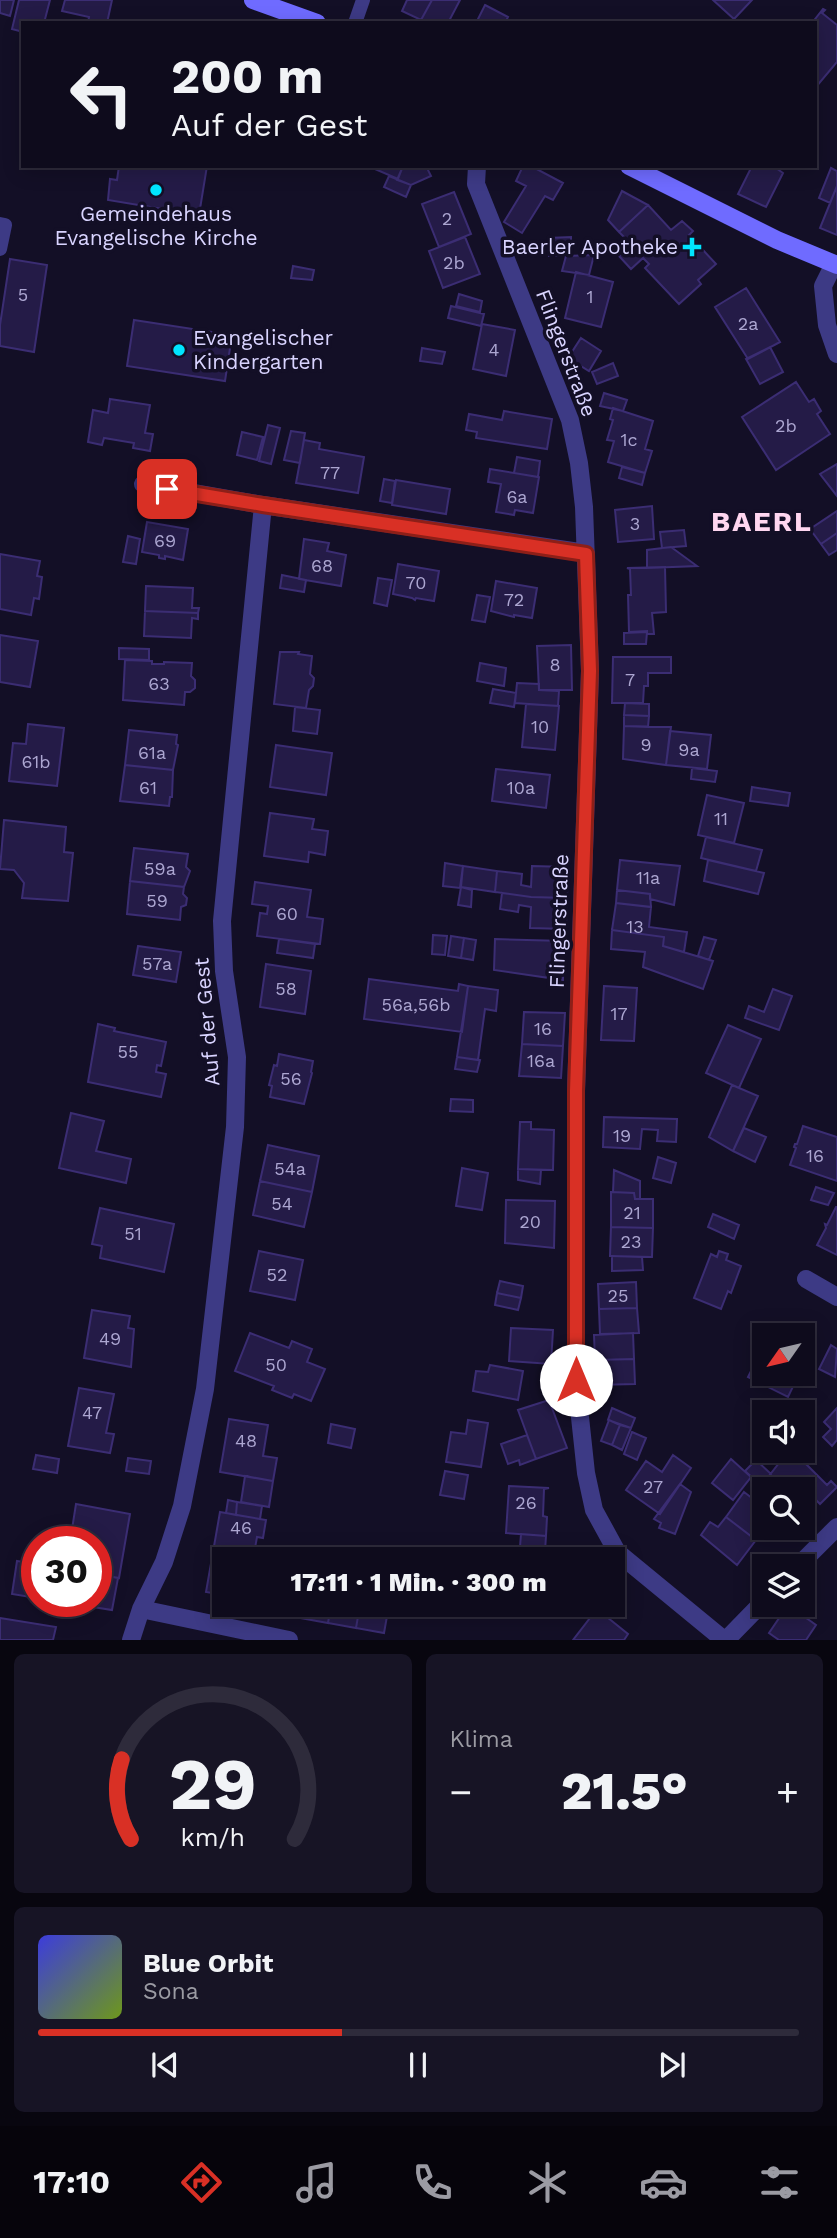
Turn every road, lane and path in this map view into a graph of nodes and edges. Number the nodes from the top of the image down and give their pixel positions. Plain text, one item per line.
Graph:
1 (253, 0) edge
2 (363, 0) edge
3 (311, 21) edge
4 (356, 21) edge
5 (477, 168) edge
6 (633, 168) edge
7 (0, 224) edge
8 (0, 249) edge
9 (836, 265) edge
10 (837, 354) edge
11 (143, 484) dead end
12 (263, 505) junction
13 (586, 554) junction
14 (806, 1279) dead end
15 (837, 1297) edge
16 (837, 1527) edge
17 (810, 1554) edge
18 (141, 1609) junction
19 (752, 1613) edge
20 (131, 1640) edge
21 (289, 1640) edge
22 (725, 1640) edge

1 - 3 main road
2 - 4 lane
5 - 13 street, Flingerstraße
6 - 9 main road
7 - 8 lane
9 - 10 street
11 - 12 street
12 - 13 street
12 - 18 street, Auf der Gest
13 - 22 street, Flingerstraße
14 - 15 street
16 - 17 street
18 - 20 street, Auf der Gest
18 - 21 street
19 - 22 street

